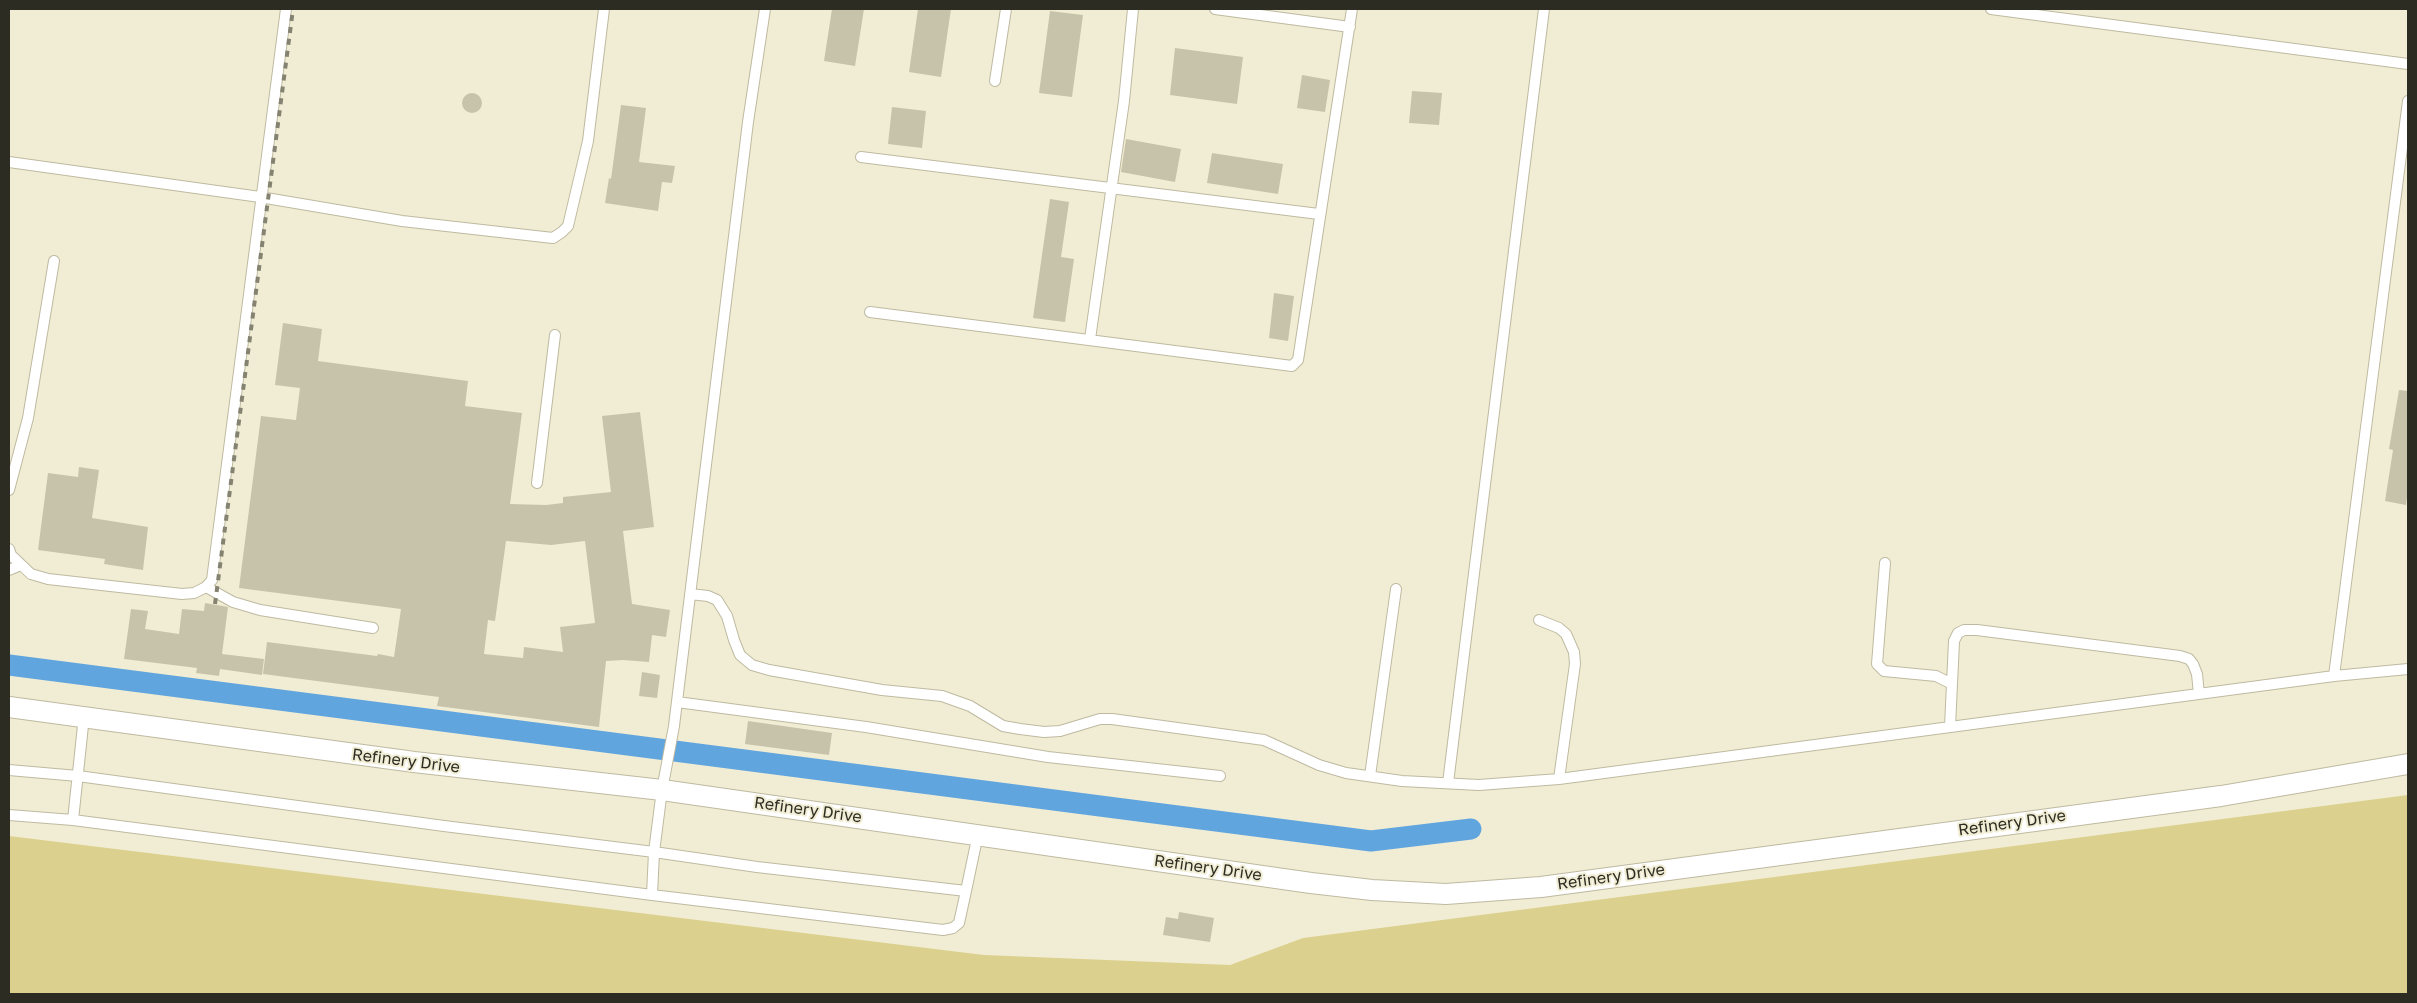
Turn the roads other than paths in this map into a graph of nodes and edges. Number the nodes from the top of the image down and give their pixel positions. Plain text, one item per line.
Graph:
1 (286, 9) edge
2 (604, 9) edge
3 (765, 9) edge
4 (1006, 9) edge
5 (1133, 9) edge
6 (1215, 9) edge
7 (1352, 9) edge
8 (1544, 9) edge
9 (1991, 9) edge
10 (1350, 28) junction
11 (2408, 64) edge
12 (995, 81) dead end
13 (2408, 101) edge
14 (861, 156) dead end
15 (9, 162) edge
16 (1112, 188) junction
17 (260, 197) junction
18 (1319, 214) junction
19 (54, 261) dead end
20 (870, 312) dead end
21 (555, 335) dead end
22 (1090, 339) junction
23 (537, 483) dead end
24 (9, 490) edge
25 (9, 549) edge
26 (1885, 563) dead end
27 (20, 565) junction
28 (9, 570) edge
29 (206, 587) junction
30 (1396, 589) dead end
31 (690, 594) junction
32 (1538, 620) dead end
33 (373, 628) dead end
34 (2408, 669) edge
35 (2334, 676) junction
36 (1952, 684) junction
37 (2199, 694) junction
38 (677, 702) junction
39 (9, 707) edge
40 (84, 716) junction
41 (1950, 727) junction
42 (2408, 764) edge
43 (9, 770) edge
44 (78, 776) junction
45 (1220, 776) dead end
46 (1370, 776) junction
47 (1559, 779) junction
48 (663, 782) junction
49 (1448, 783) junction
50 (9, 815) edge
51 (73, 820) junction
52 (978, 834) junction
53 (654, 852) junction
54 (966, 891) junction
55 (652, 895) junction

1 - 17 lane
2 - 17 lane
3 - 31 lane
4 - 12 lane
5 - 16 lane
6 - 10 lane
7 - 10 lane
8 - 49 lane
9 - 11 lane
10 - 18 lane
13 - 35 lane
14 - 16 lane
15 - 17 lane
16 - 18 lane
16 - 22 lane
17 - 29 lane
18 - 22 lane
19 - 24 lane
20 - 22 lane
21 - 23 lane
25 - 27 lane
26 - 36 lane
27 - 28 lane
27 - 29 lane
29 - 33 lane
30 - 46 lane
31 - 38 lane
31 - 46 lane
32 - 47 lane
34 - 35 lane
35 - 37 lane
36 - 37 lane
36 - 41 lane
37 - 41 lane
38 - 45 lane
38 - 48 lane
39 - 40 street, Refinery Drive
40 - 44 lane
40 - 48 street, Refinery Drive
41 - 47 lane
42 - 52 street, Refinery Drive
43 - 44 lane
44 - 51 lane
44 - 53 lane
46 - 49 lane
47 - 49 lane
48 - 52 street, Refinery Drive
48 - 53 lane
50 - 51 lane
51 - 55 lane
52 - 54 lane
53 - 54 lane
53 - 55 lane
54 - 55 lane

